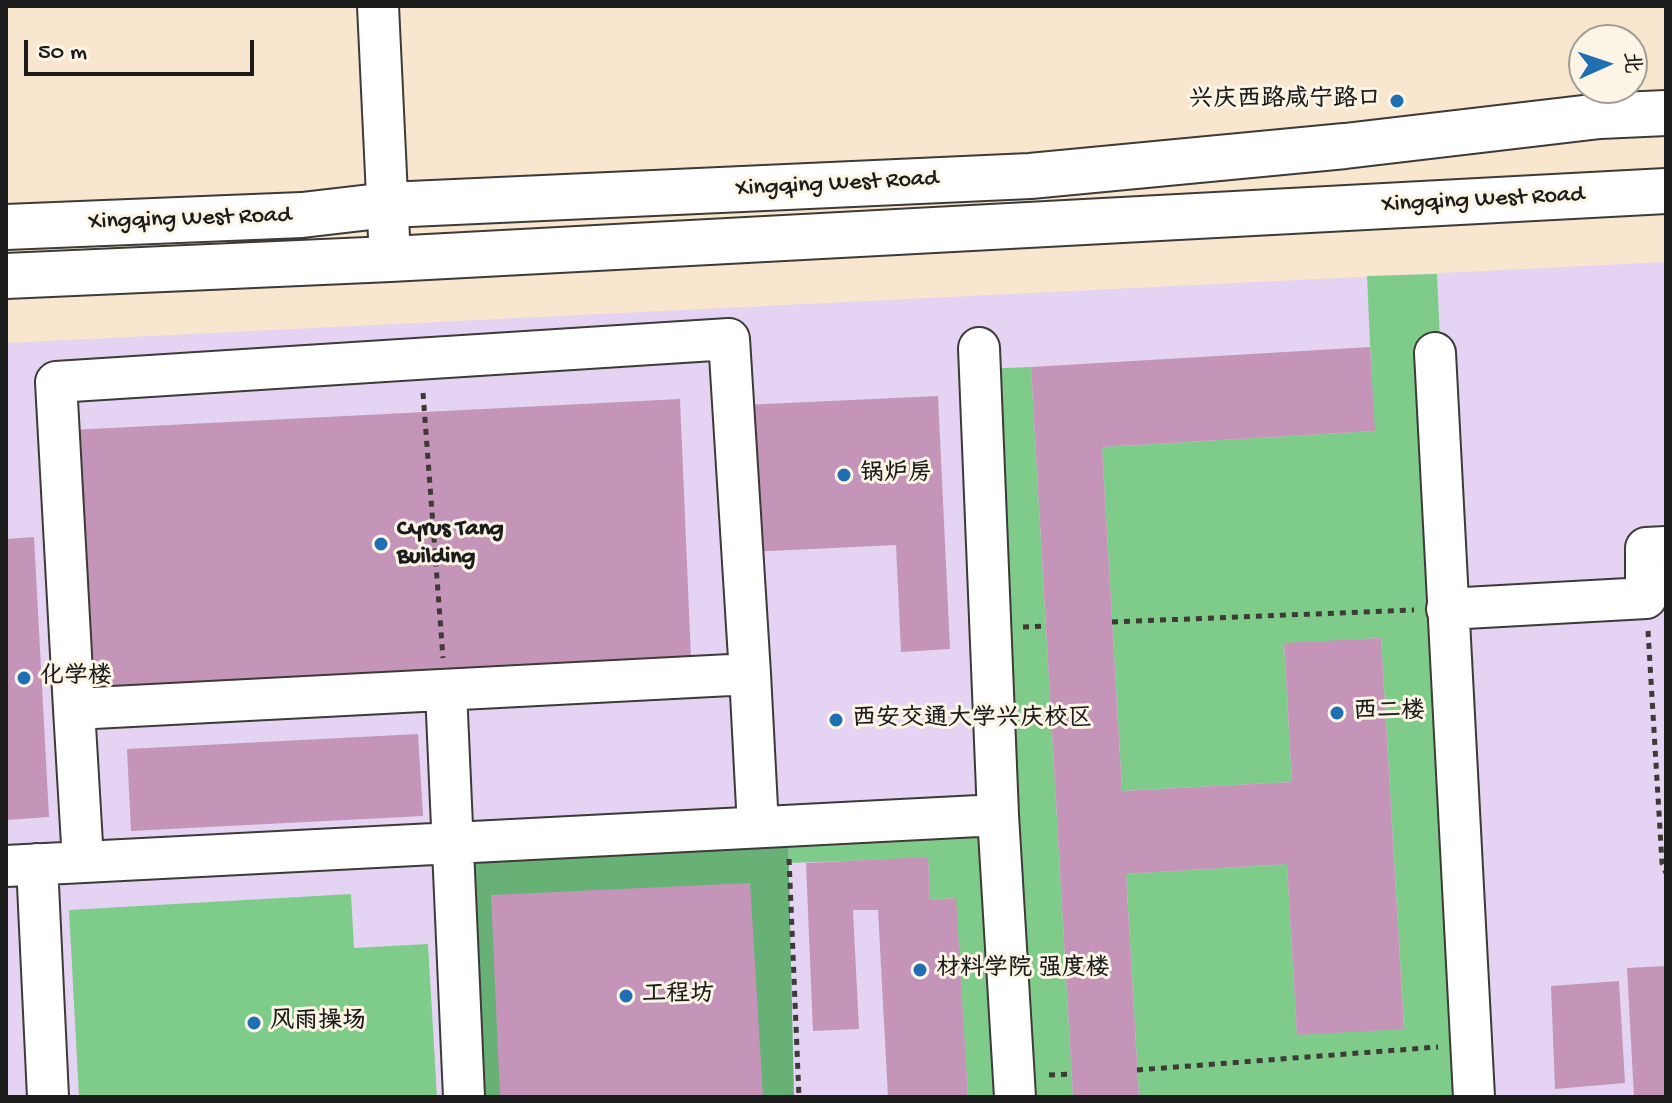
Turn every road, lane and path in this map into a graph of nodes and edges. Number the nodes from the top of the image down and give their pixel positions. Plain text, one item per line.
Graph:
1 (378, 6) edge
2 (1666, 113) edge
3 (1666, 191) edge
4 (388, 205) junction
5 (6, 227) edge
6 (390, 259) junction
7 (6, 276) edge
8 (979, 348) dead end
9 (1435, 353) dead end
10 (420, 359) junction
11 (1666, 547) edge
12 (1646, 598) junction
13 (1447, 609) junction
14 (1112, 622) dead end
15 (750, 674) junction
16 (446, 691) junction
17 (74, 709) junction
18 (998, 815) junction
19 (773, 827) junction
20 (452, 843) junction
21 (83, 861) junction
22 (21, 865) edge
23 (1666, 873) edge
24 (1471, 1045) junction
25 (1137, 1070) dead end
26 (48, 1097) edge
27 (464, 1097) edge
28 (799, 1097) edge
29 (1015, 1097) edge
30 (1474, 1097) edge

1 - 4 street
2 - 4 main road, Xingqing West Road
3 - 6 main road, Xingqing West Road
4 - 5 main road, Xingqing West Road
4 - 6 street
6 - 7 main road, Xingqing West Road
8 - 18 street
9 - 13 street
10 - 15 street
10 - 16 path
10 - 17 street
11 - 12 street
12 - 13 street
12 - 23 path
13 - 14 path
13 - 24 street
15 - 16 street
15 - 19 street
16 - 17 street
16 - 20 street
17 - 21 street
18 - 19 street
18 - 29 street
19 - 20 street
19 - 28 path
20 - 21 street
20 - 27 street
21 - 22 street
22 - 26 street
24 - 25 path
24 - 30 street

